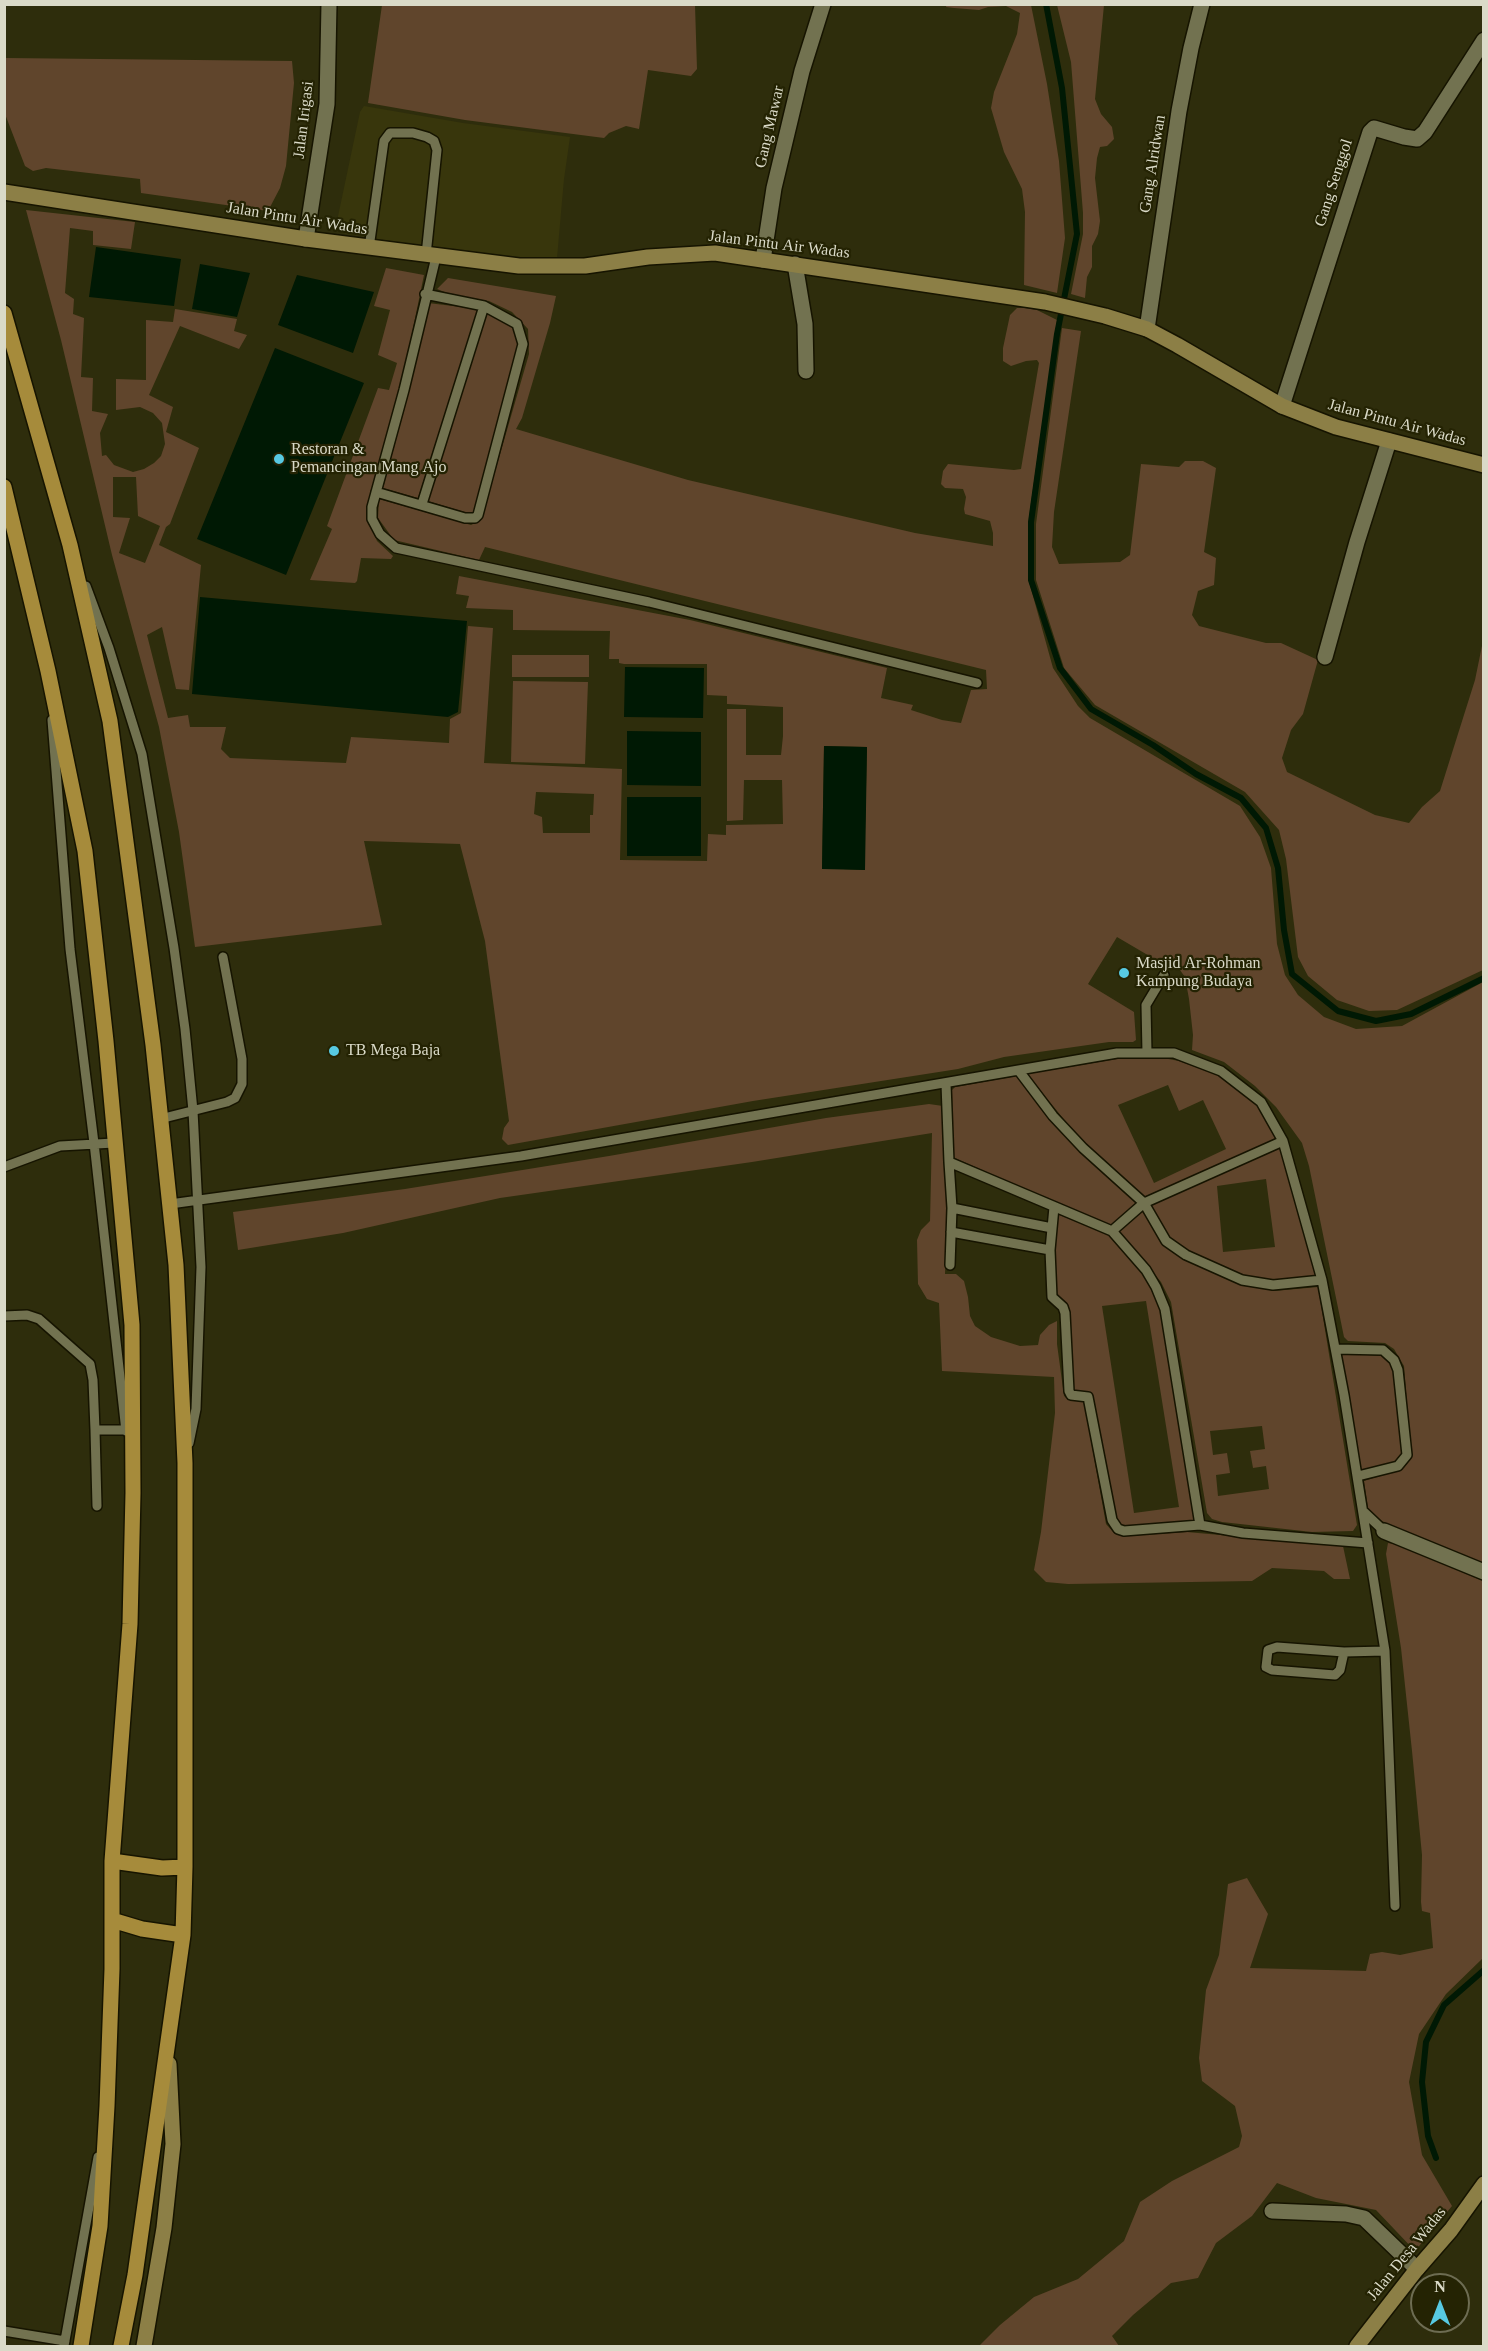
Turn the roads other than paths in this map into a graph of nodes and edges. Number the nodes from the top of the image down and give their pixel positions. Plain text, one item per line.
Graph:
1 (329, 4) edge
2 (823, 4) edge
3 (1202, 4) edge
4 (1484, 39) edge
5 (4, 192) edge
6 (306, 239) junction
7 (369, 248) junction
8 (431, 256) junction
9 (763, 260) junction
10 (795, 264) junction
11 (425, 294) junction
12 (484, 306) junction
13 (4, 313) edge
14 (1147, 329) junction
15 (806, 372) dead end
16 (1282, 406) junction
17 (1389, 441) junction
18 (1484, 465) edge
19 (4, 487) edge
20 (376, 492) junction
21 (422, 504) junction
22 (70, 545) junction
23 (1325, 657) dead end
24 (48, 672) junction
25 (977, 683) dead end
26 (223, 957) dead end
27 (1164, 975) dead end
28 (1147, 1053) junction
29 (1018, 1071) junction
30 (946, 1084) junction
31 (193, 1111) junction
32 (160, 1119) junction
33 (1283, 1141) junction
34 (94, 1143) junction
35 (114, 1143) junction
36 (949, 1162) junction
37 (4, 1167) edge
38 (198, 1202) junction
39 (1144, 1203) junction
40 (170, 1204) junction
41 (952, 1208) junction
42 (1054, 1208) junction
43 (1052, 1228) junction
44 (1112, 1231) junction
45 (951, 1232) junction
46 (1050, 1250) junction
47 (950, 1265) dead end
48 (1322, 1280) junction
49 (4, 1316) edge
50 (1336, 1349) junction
51 (95, 1430) junction
52 (126, 1430) junction
53 (184, 1463) junction
54 (1358, 1476) junction
55 (133, 1493) junction
56 (97, 1506) dead end
57 (1364, 1511) junction
58 (1200, 1525) junction
59 (1384, 1531) joint
60 (1368, 1543) junction
61 (1484, 1572) edge
62 (1386, 1651) junction
63 (1344, 1652) junction
64 (112, 1861) junction
65 (185, 1867) junction
66 (1395, 1906) dead end
67 (112, 1920) junction
68 (183, 1935) junction
69 (168, 2049) junction
70 (107, 2106) junction
71 (1484, 2184) edge
72 (1272, 2211) dead end
73 (1417, 2269) junction
74 (4, 2331) edge
75 (64, 2344) edge
76 (81, 2346) edge
77 (121, 2346) edge
78 (144, 2346) edge
79 (1357, 2346) edge

1 - 6 street, Jalan Irigasi
2 - 9 street, Gang Mawar
3 - 14 street, Gang Alridwan
4 - 16 street, Gang Senggol
5 - 6 main road, Jalan Pintu Air Wadas
6 - 7 main road, Jalan Pintu Air Wadas
7 - 8 main road, Jalan Pintu Air Wadas
7 - 8 lane
8 - 9 main road, Jalan Pintu Air Wadas
8 - 11 lane
9 - 10 main road, Jalan Pintu Air Wadas
10 - 14 main road, Jalan Pintu Air Wadas
10 - 15 street
11 - 12 lane
11 - 20 lane
12 - 21 lane
12 - 21 lane
13 - 22 main road
14 - 16 main road, Jalan Pintu Air Wadas
16 - 17 main road, Jalan Pintu Air Wadas
17 - 18 main road, Jalan Pintu Air Wadas
17 - 23 street
19 - 24 main road
20 - 21 lane
20 - 25 lane
22 - 31 lane
22 - 32 main road
24 - 34 lane
24 - 35 main road
26 - 31 lane
27 - 28 lane
28 - 29 lane
28 - 33 lane
29 - 30 lane
29 - 39 lane
30 - 36 lane
30 - 38 lane
31 - 32 lane
31 - 38 lane
32 - 40 main road
33 - 39 lane
33 - 48 lane
34 - 35 lane
34 - 37 lane
34 - 52 lane
35 - 55 main road
36 - 41 lane
36 - 42 lane
38 - 40 lane
38 - 53 lane
39 - 44 lane
39 - 48 lane
40 - 53 main road
41 - 43 lane
41 - 45 lane
42 - 43 lane
42 - 44 lane
43 - 46 lane
44 - 58 lane
45 - 46 lane
45 - 47 lane
46 - 58 lane
48 - 50 lane
49 - 51 lane
50 - 54 lane
50 - 54 lane
51 - 52 lane
51 - 56 lane
52 - 55 lane
53 - 65 main road
54 - 57 lane
55 - 64 main road
57 - 59 lane
57 - 60 lane
58 - 60 lane
59 - 61 street
60 - 62 lane
62 - 63 lane
62 - 66 lane
63 - 63 lane
64 - 65 main road
64 - 67 main road
65 - 68 main road
67 - 68 main road
67 - 70 main road
68 - 69 main road
69 - 77 main road
69 - 78 main road
70 - 75 lane
70 - 76 main road
71 - 73 main road, Jalan Desa Wadas
72 - 73 street
73 - 79 main road, Jalan Desa Wadas
74 - 75 lane

